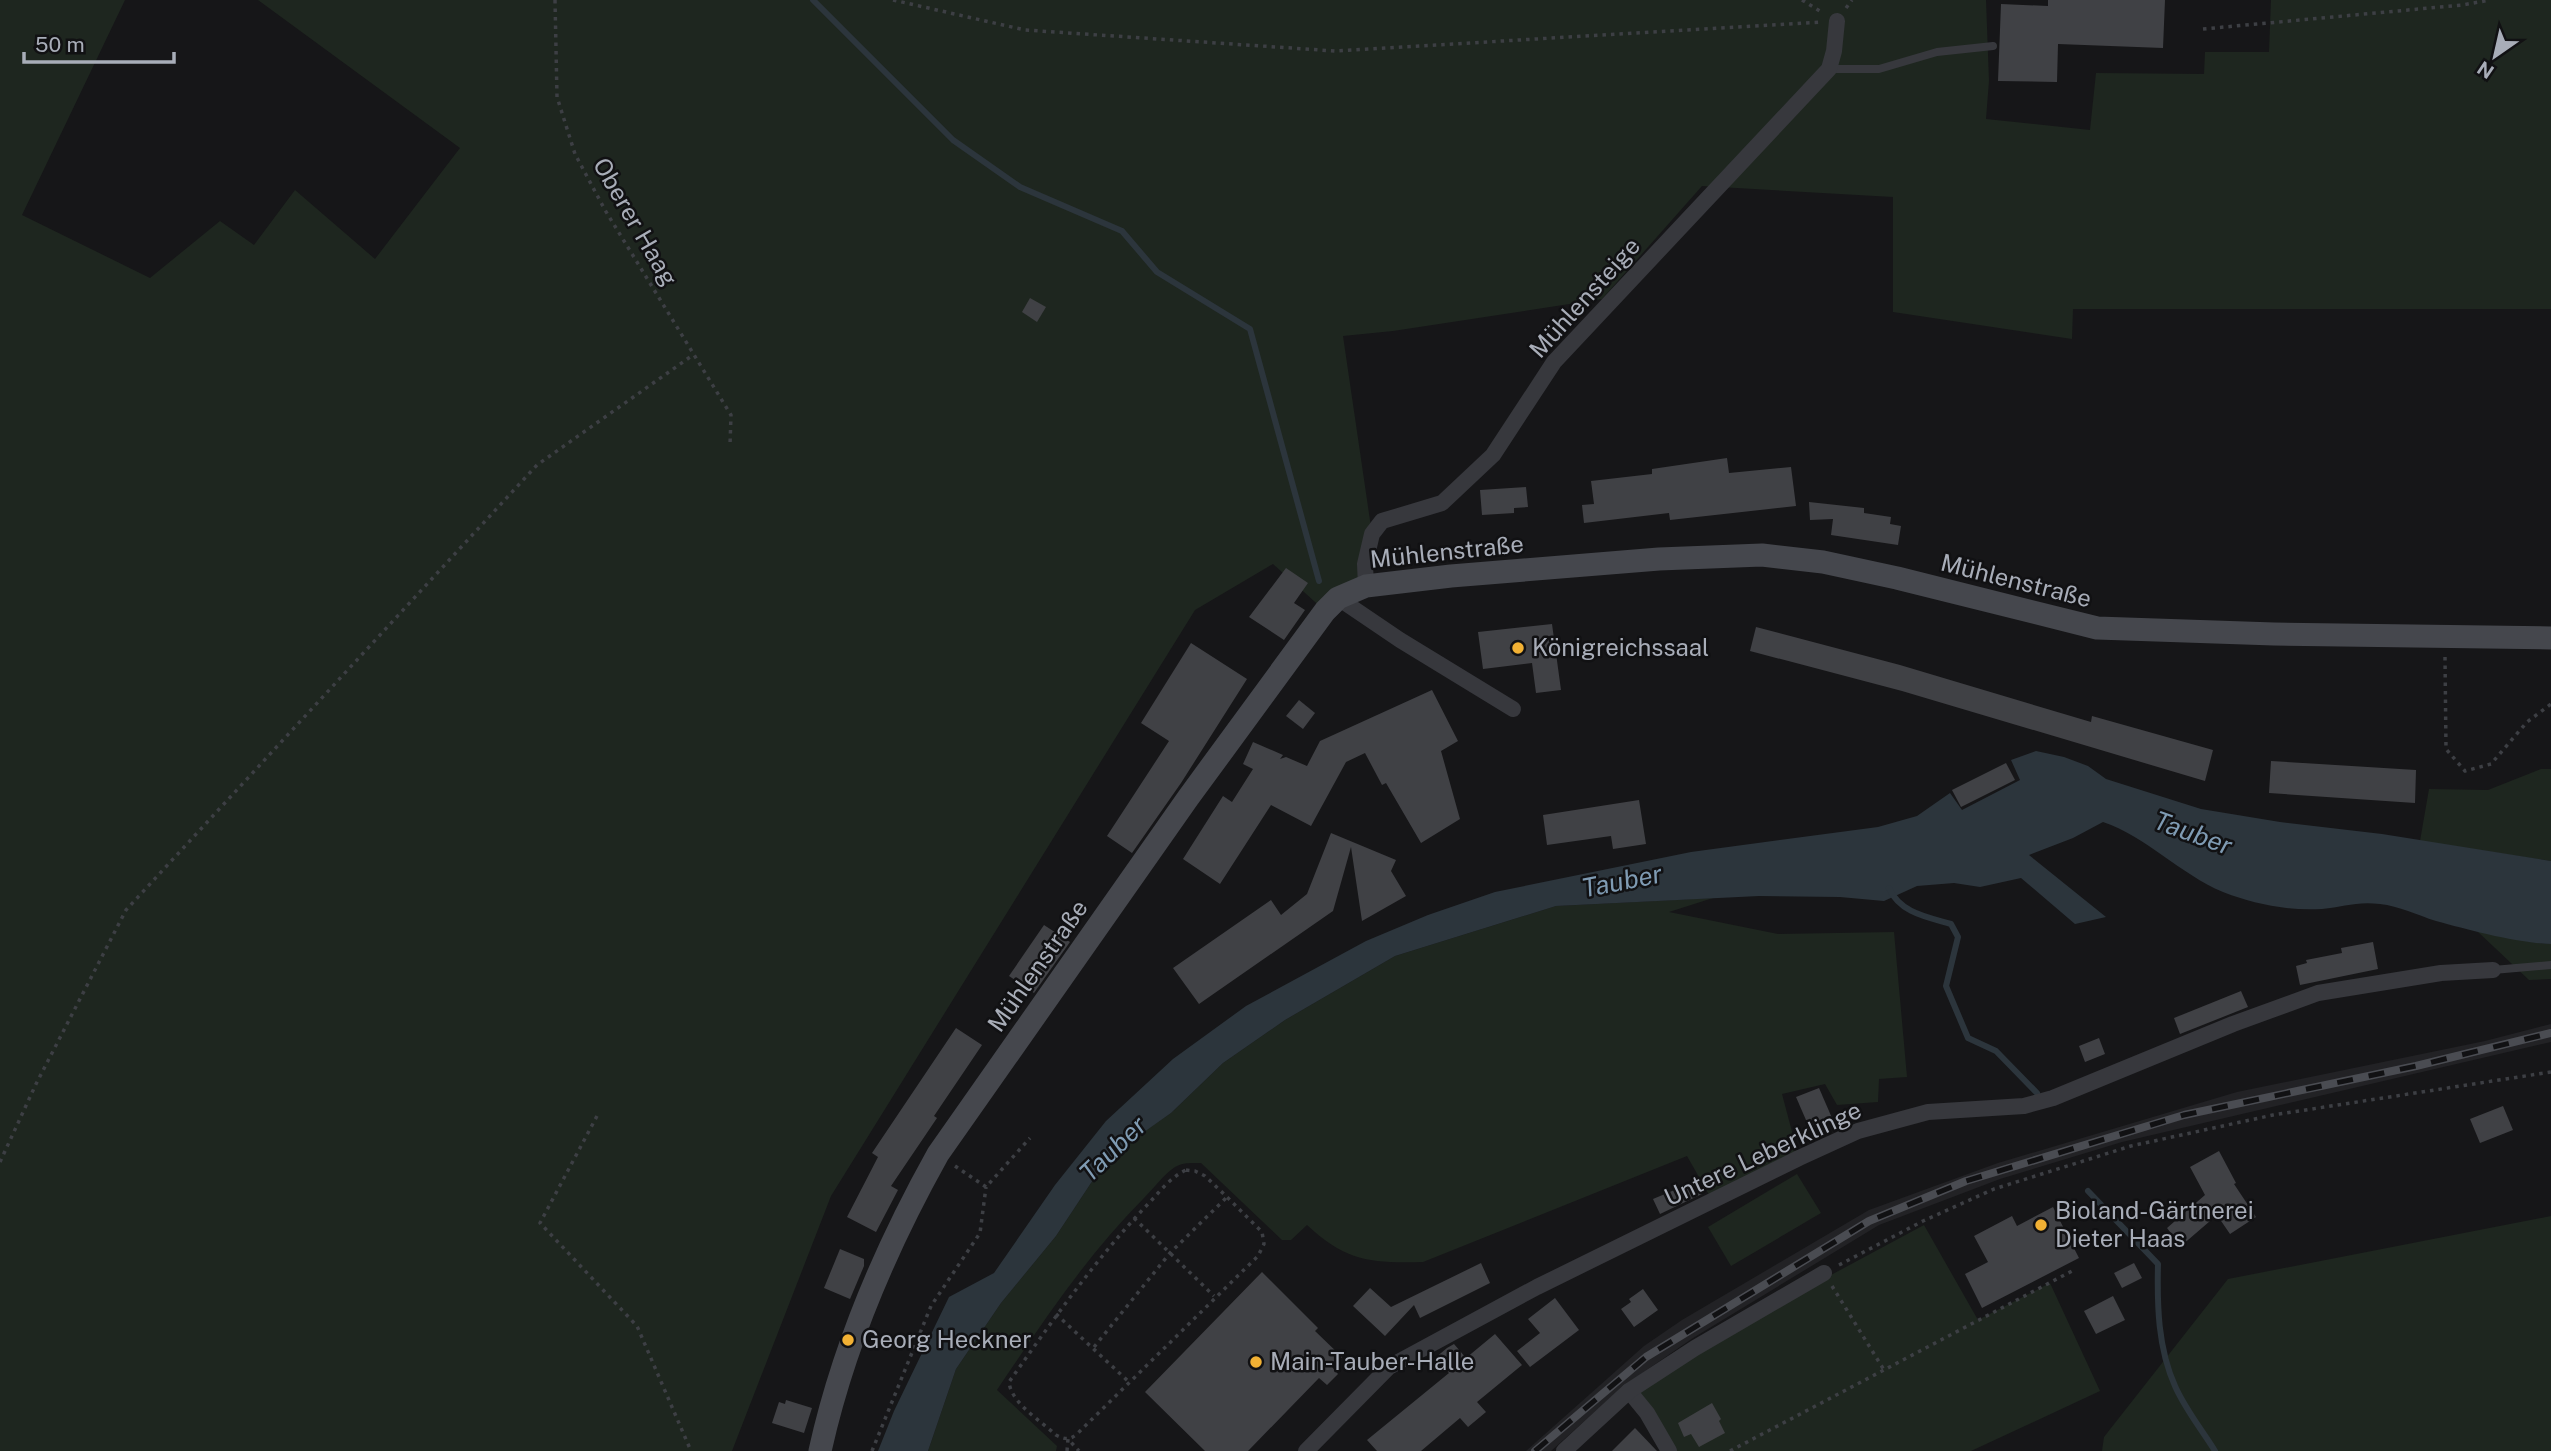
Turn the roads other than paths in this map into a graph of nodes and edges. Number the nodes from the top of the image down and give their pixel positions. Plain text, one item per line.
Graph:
1 (1837, 21) road end
2 (1993, 46) dead end
3 (1829, 69) junction
4 (1366, 586) junction
5 (1338, 598) junction
6 (2551, 638) edge
7 (1513, 709) dead end
8 (2551, 965) edge
9 (2494, 970) joint
10 (1824, 1273) road end
11 (1629, 1391) junction
12 (820, 1451) edge
13 (1306, 1451) edge
14 (1564, 1451) edge
15 (1670, 1451) edge

1 - 3 street
2 - 3 lane
3 - 4 street, Mühlensteige
4 - 5 main road, Mühlenstraße
4 - 6 main road, Mühlenstraße
5 - 7 street
5 - 12 main road, Mühlenstraße
8 - 9 lane
9 - 13 street, Untere Leberklinge
10 - 11 street
11 - 14 street
11 - 15 street

